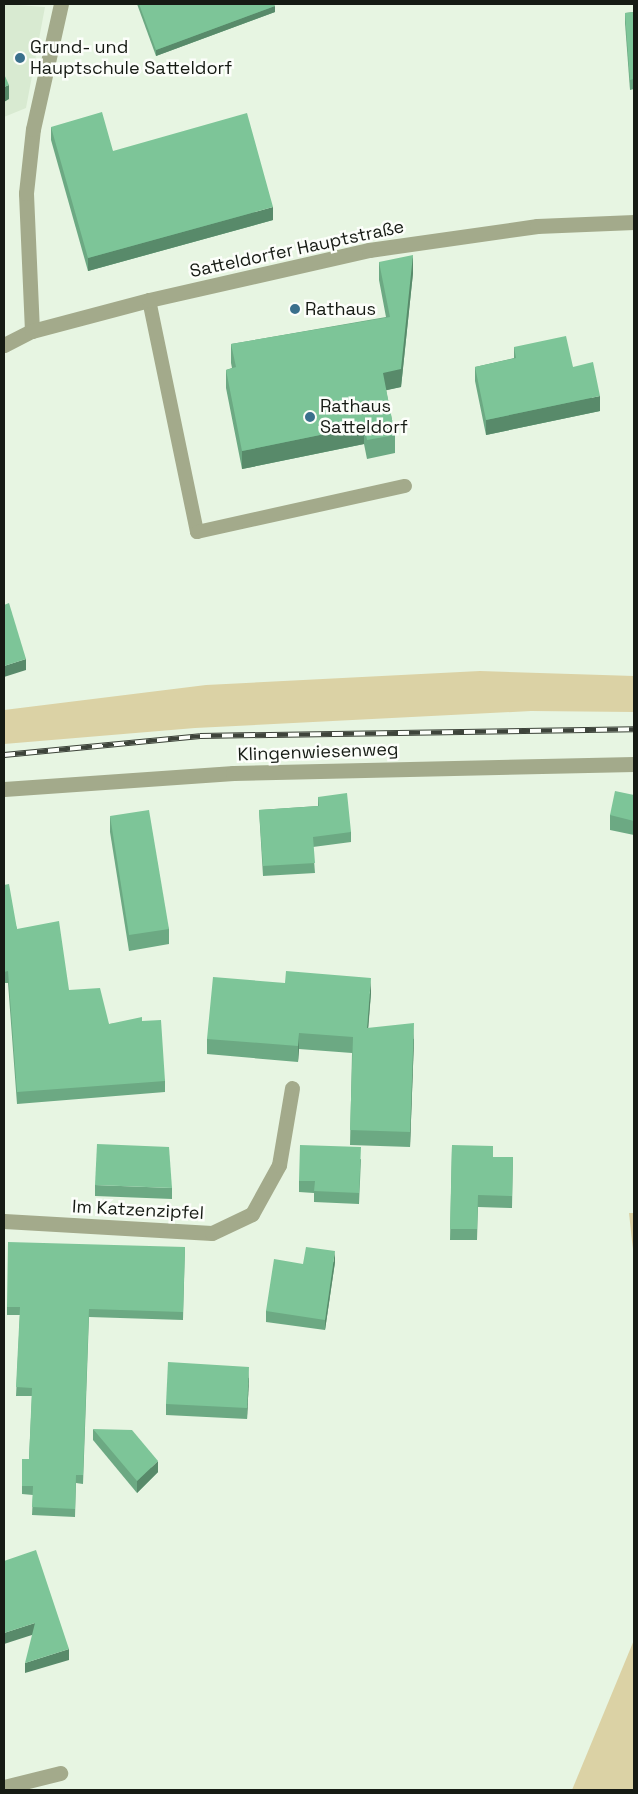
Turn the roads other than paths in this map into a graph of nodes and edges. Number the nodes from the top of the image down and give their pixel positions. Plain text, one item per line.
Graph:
1 (61, 4) edge
2 (634, 222) edge
3 (149, 300) junction
4 (32, 331) junction
5 (4, 345) edge
6 (405, 486) dead end
7 (634, 764) edge
8 (4, 789) edge
9 (292, 1088) dead end
10 (4, 1221) edge
11 (60, 1773) dead end
12 (4, 1787) edge

1 - 4 street
2 - 3 street, Satteldorfer Hauptstraße
3 - 4 street, Satteldorfer Hauptstraße
3 - 6 lane
4 - 5 street, Satteldorfer Hauptstraße
7 - 8 street, Klingenwiesenweg
9 - 10 street, Im Katzenzipfel
11 - 12 street

